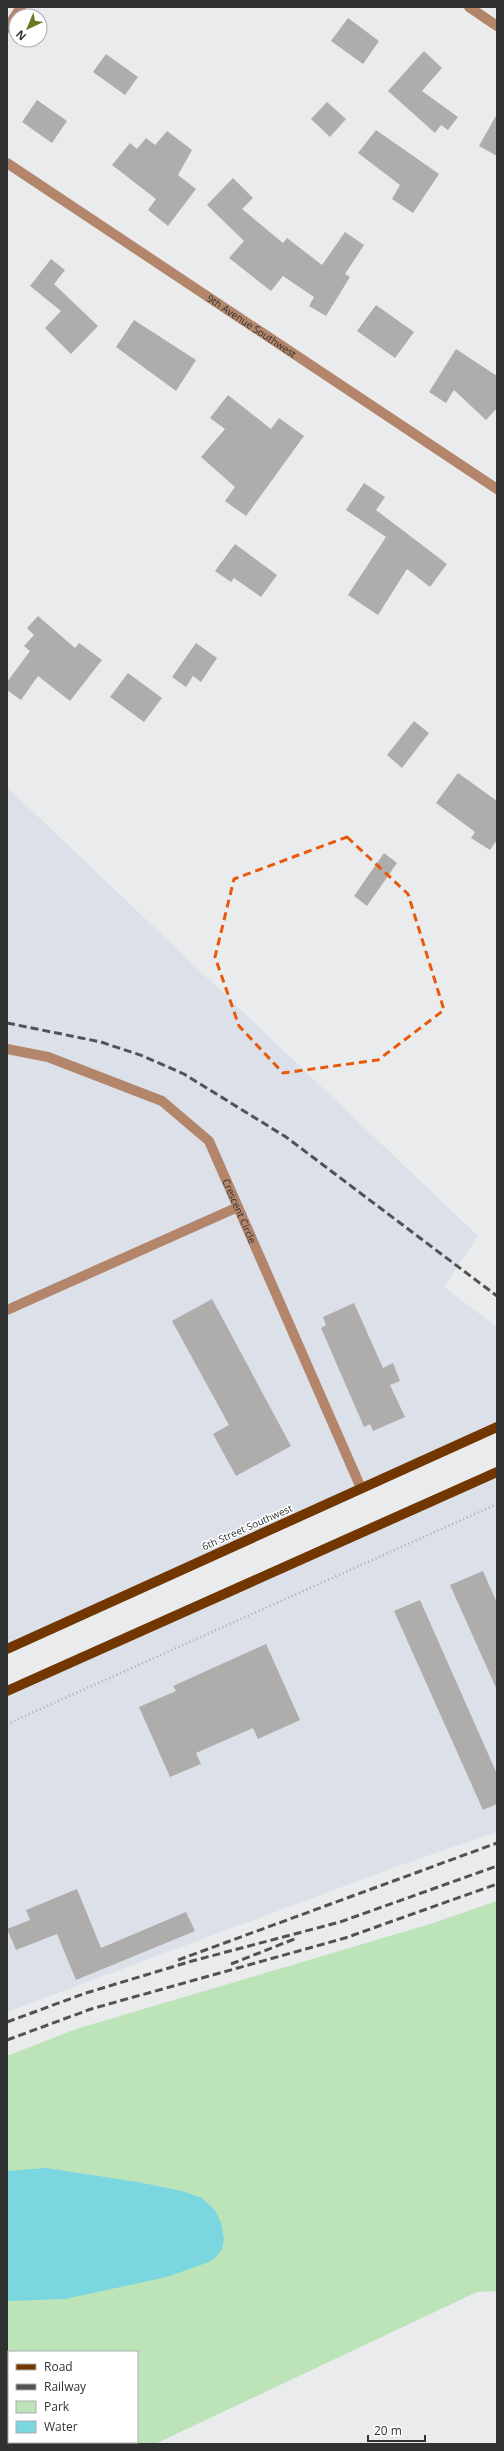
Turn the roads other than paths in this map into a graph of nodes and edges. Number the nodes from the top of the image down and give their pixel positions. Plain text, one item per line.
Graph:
1 (21, 7) edge
2 (469, 7) edge
3 (497, 26) edge
4 (7, 28) edge
5 (7, 163) edge
6 (497, 489) edge
7 (7, 1049) edge
8 (238, 1207) junction
9 (7, 1310) edge
10 (497, 1427) edge
11 (497, 1472) edge
12 (361, 1488) junction
13 (7, 1649) edge
14 (7, 1691) edge

1 - 4 street
2 - 3 street
5 - 6 street, 9th Avenue Southwest
7 - 8 street, Crescent Circle
8 - 9 street
8 - 12 street, Crescent Circle
10 - 12 main road, 6th Street Southwest
11 - 14 main road
12 - 13 main road, 6th Street Southwest

